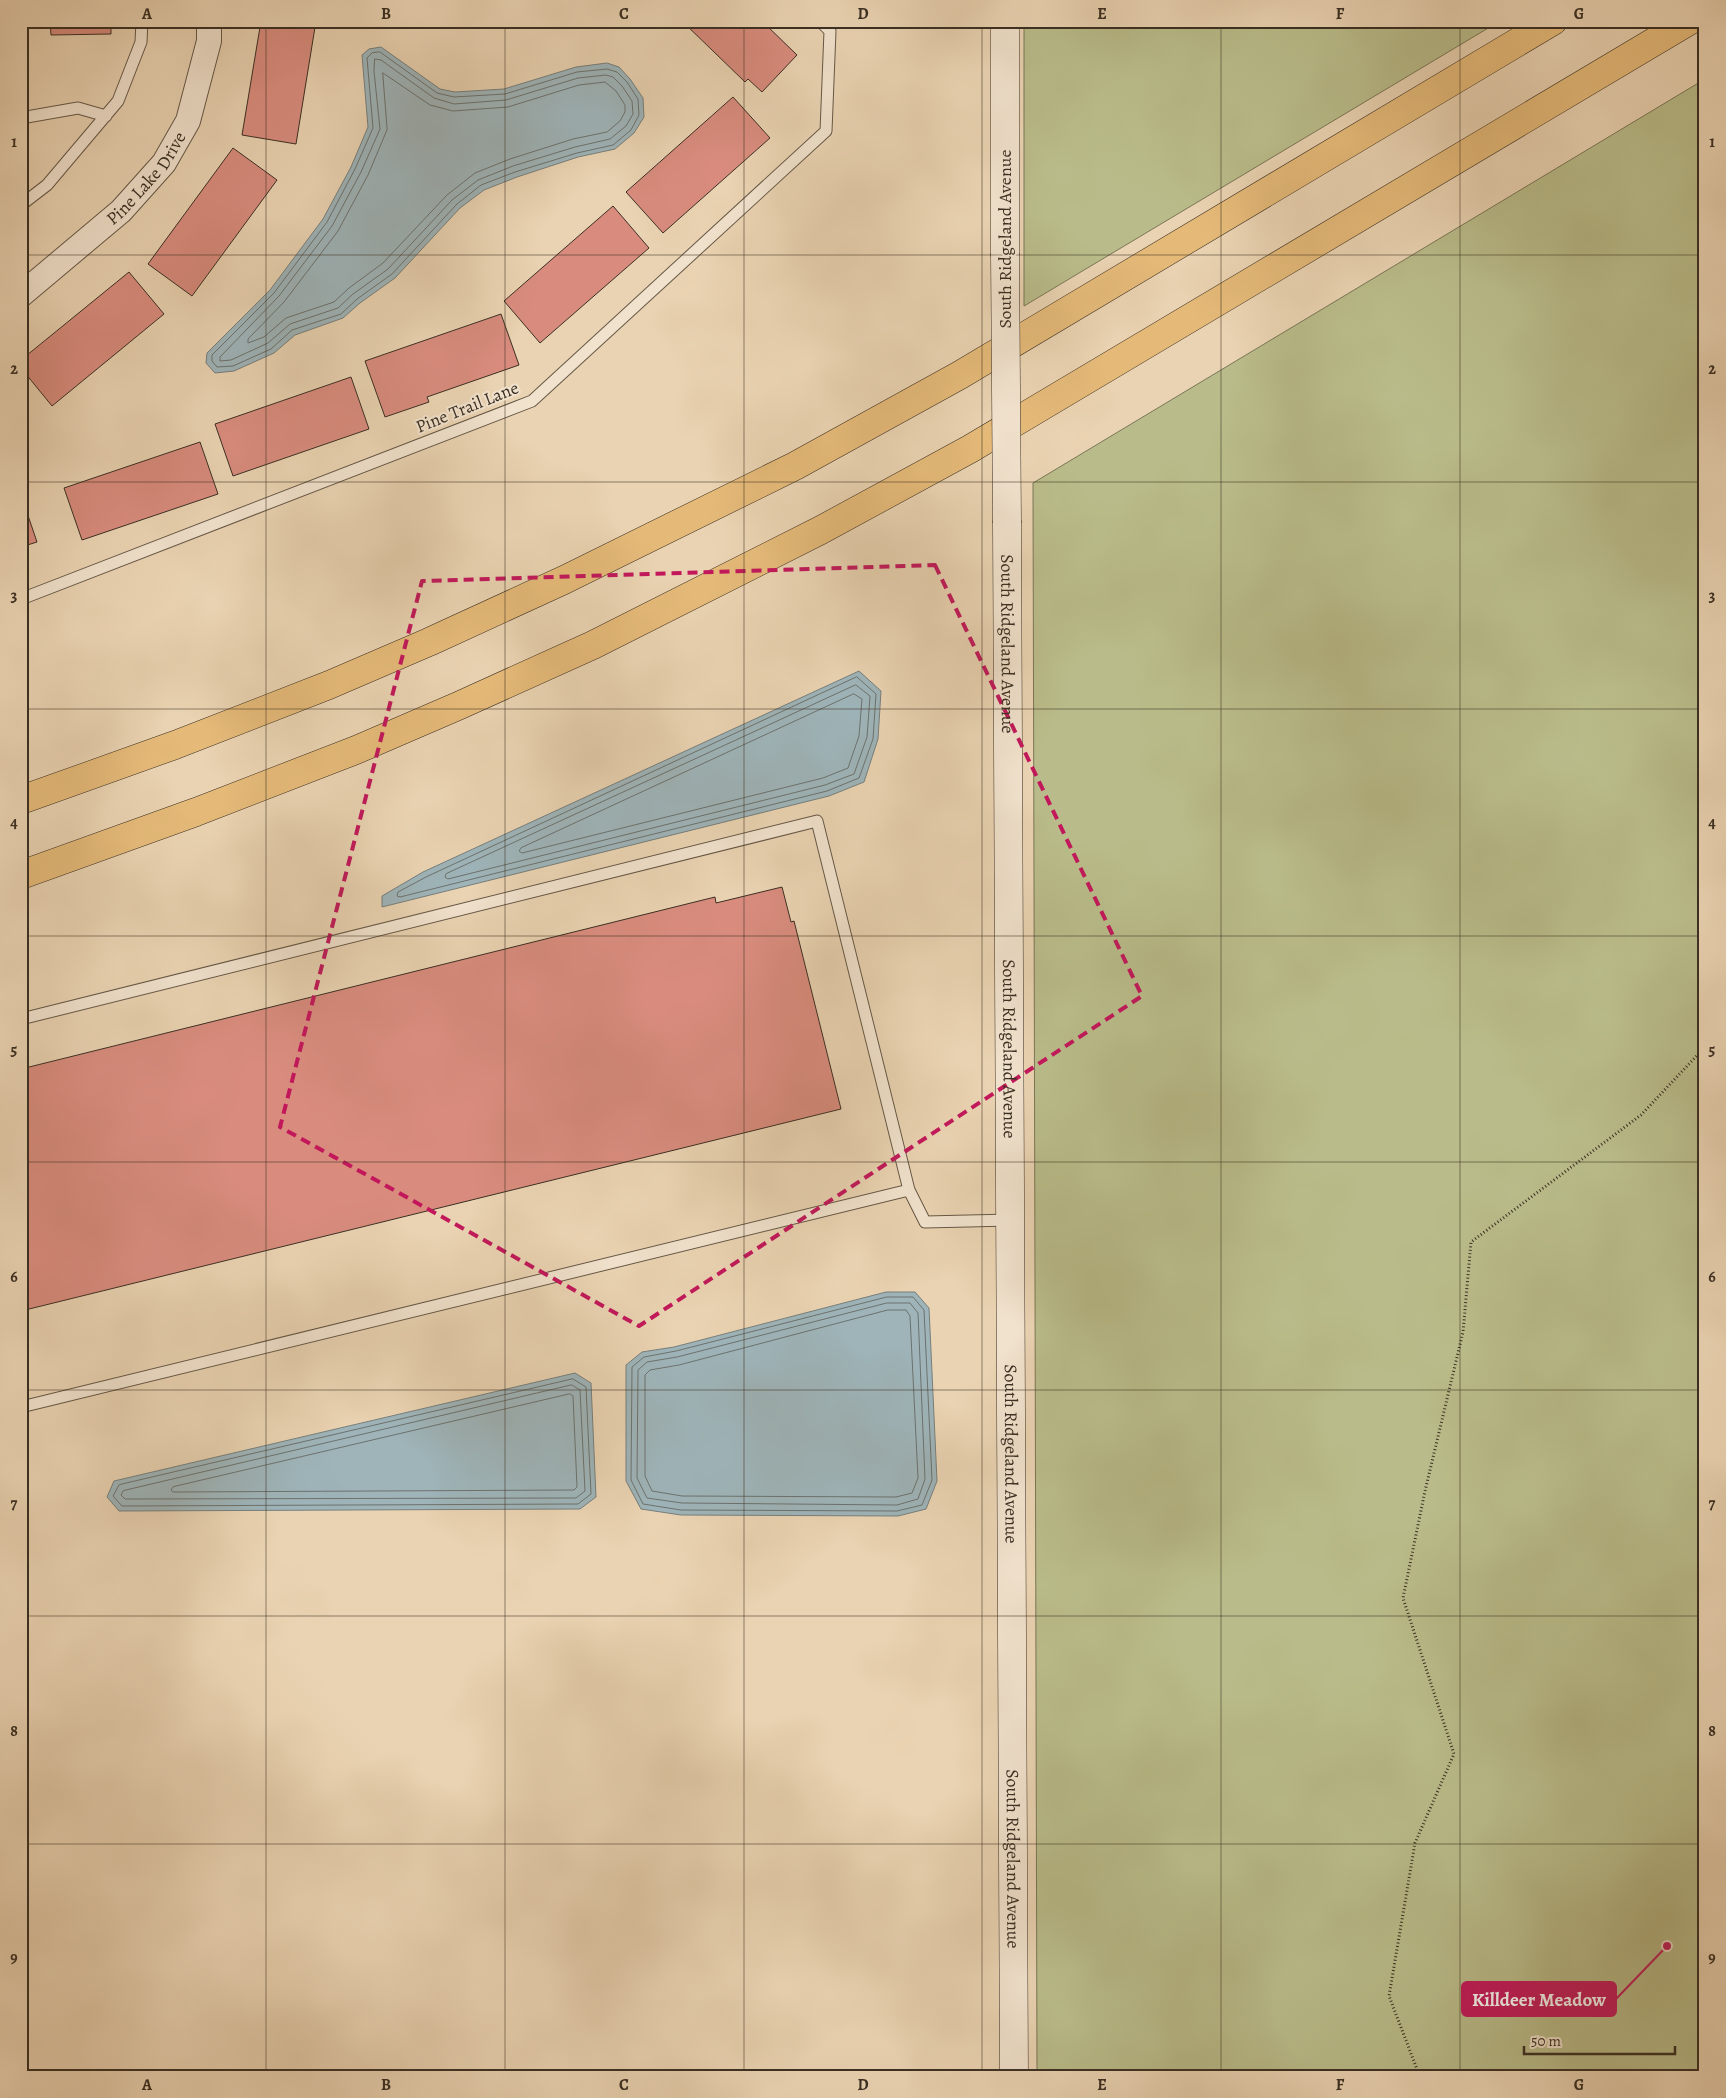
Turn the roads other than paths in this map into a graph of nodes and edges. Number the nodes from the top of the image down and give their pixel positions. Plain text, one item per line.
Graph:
1 (142, 21) edge
2 (209, 21) edge
3 (820, 21) edge
4 (1005, 21) edge
5 (1553, 21) edge
6 (1689, 21) edge
7 (106, 116) junction
8 (21, 118) edge
9 (21, 205) edge
10 (21, 295) edge
11 (21, 600) edge
12 (21, 800) edge
13 (21, 875) edge
14 (21, 1019) edge
15 (909, 1190) junction
16 (1011, 1220) junction
17 (21, 1407) edge
18 (1014, 2077) edge

1 - 7 lane
2 - 10 street, Pine Lake Drive
3 - 11 lane, Pine Trail Lane
4 - 16 street, South Ridgeland Avenue, bridge
5 - 12 highway
6 - 13 highway
7 - 8 lane
7 - 9 lane
14 - 15 lane
15 - 16 lane
15 - 17 lane
16 - 18 street, South Ridgeland Avenue

